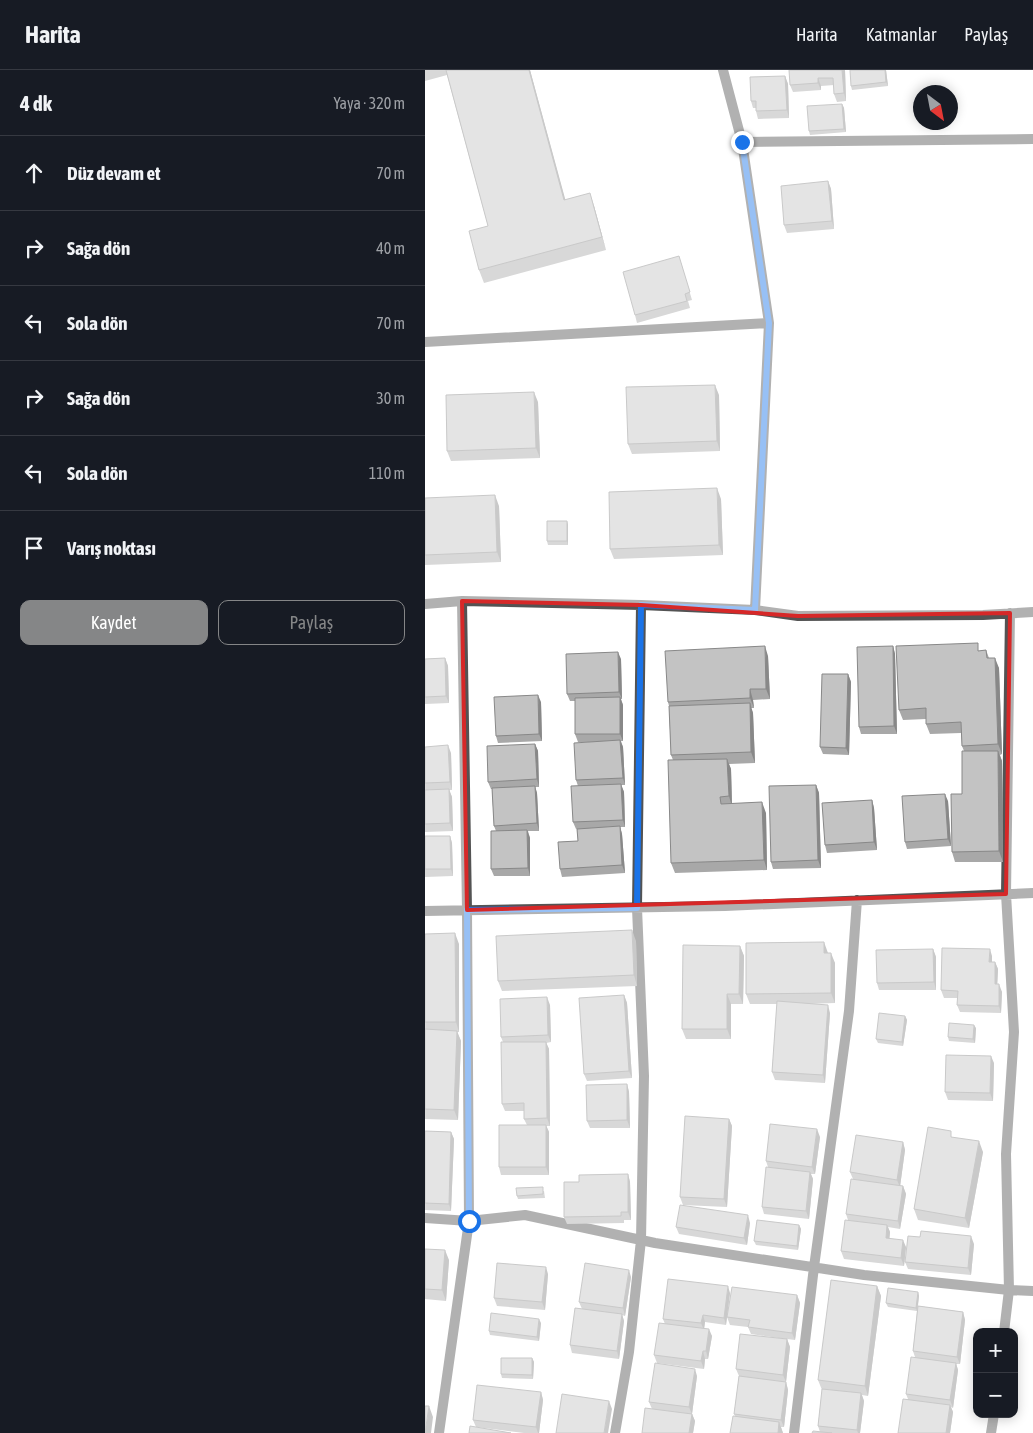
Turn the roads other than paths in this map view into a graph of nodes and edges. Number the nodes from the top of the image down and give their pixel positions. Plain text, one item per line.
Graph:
1 (723, 70) edge
2 (1033, 140) edge
3 (742, 142) junction
4 (769, 323) junction
5 (425, 342) edge
6 (462, 600) junction
7 (425, 604) edge
8 (641, 605) junction
9 (755, 610) junction
10 (1033, 612) edge
11 (1010, 613) junction
12 (1006, 894) junction
13 (1033, 894) edge
14 (857, 900) junction
15 (637, 908) junction
16 (467, 910) junction
17 (425, 911) edge
18 (425, 1218) edge
19 (469, 1221) junction
20 (641, 1240) junction
21 (814, 1268) junction
22 (1009, 1290) junction
23 (1033, 1291) edge
24 (1004, 1328) edge
25 (993, 1418) edge
26 (439, 1433) edge
27 (615, 1433) edge
28 (794, 1433) edge
29 (991, 1433) edge

1 - 3 street
2 - 3 street
3 - 4 street
4 - 5 street
4 - 9 street
6 - 7 street
6 - 8 street
6 - 16 street
8 - 9 street
8 - 15 street
9 - 11 street
10 - 11 street
11 - 12 street
12 - 13 street
12 - 14 street
12 - 22 street
14 - 15 street
14 - 21 street
15 - 16 street
15 - 20 street
16 - 17 street
16 - 19 street
18 - 19 street
19 - 20 street
19 - 26 street
20 - 21 street
20 - 27 street
21 - 22 street
21 - 28 street
22 - 23 street
22 - 24 street
25 - 29 street

